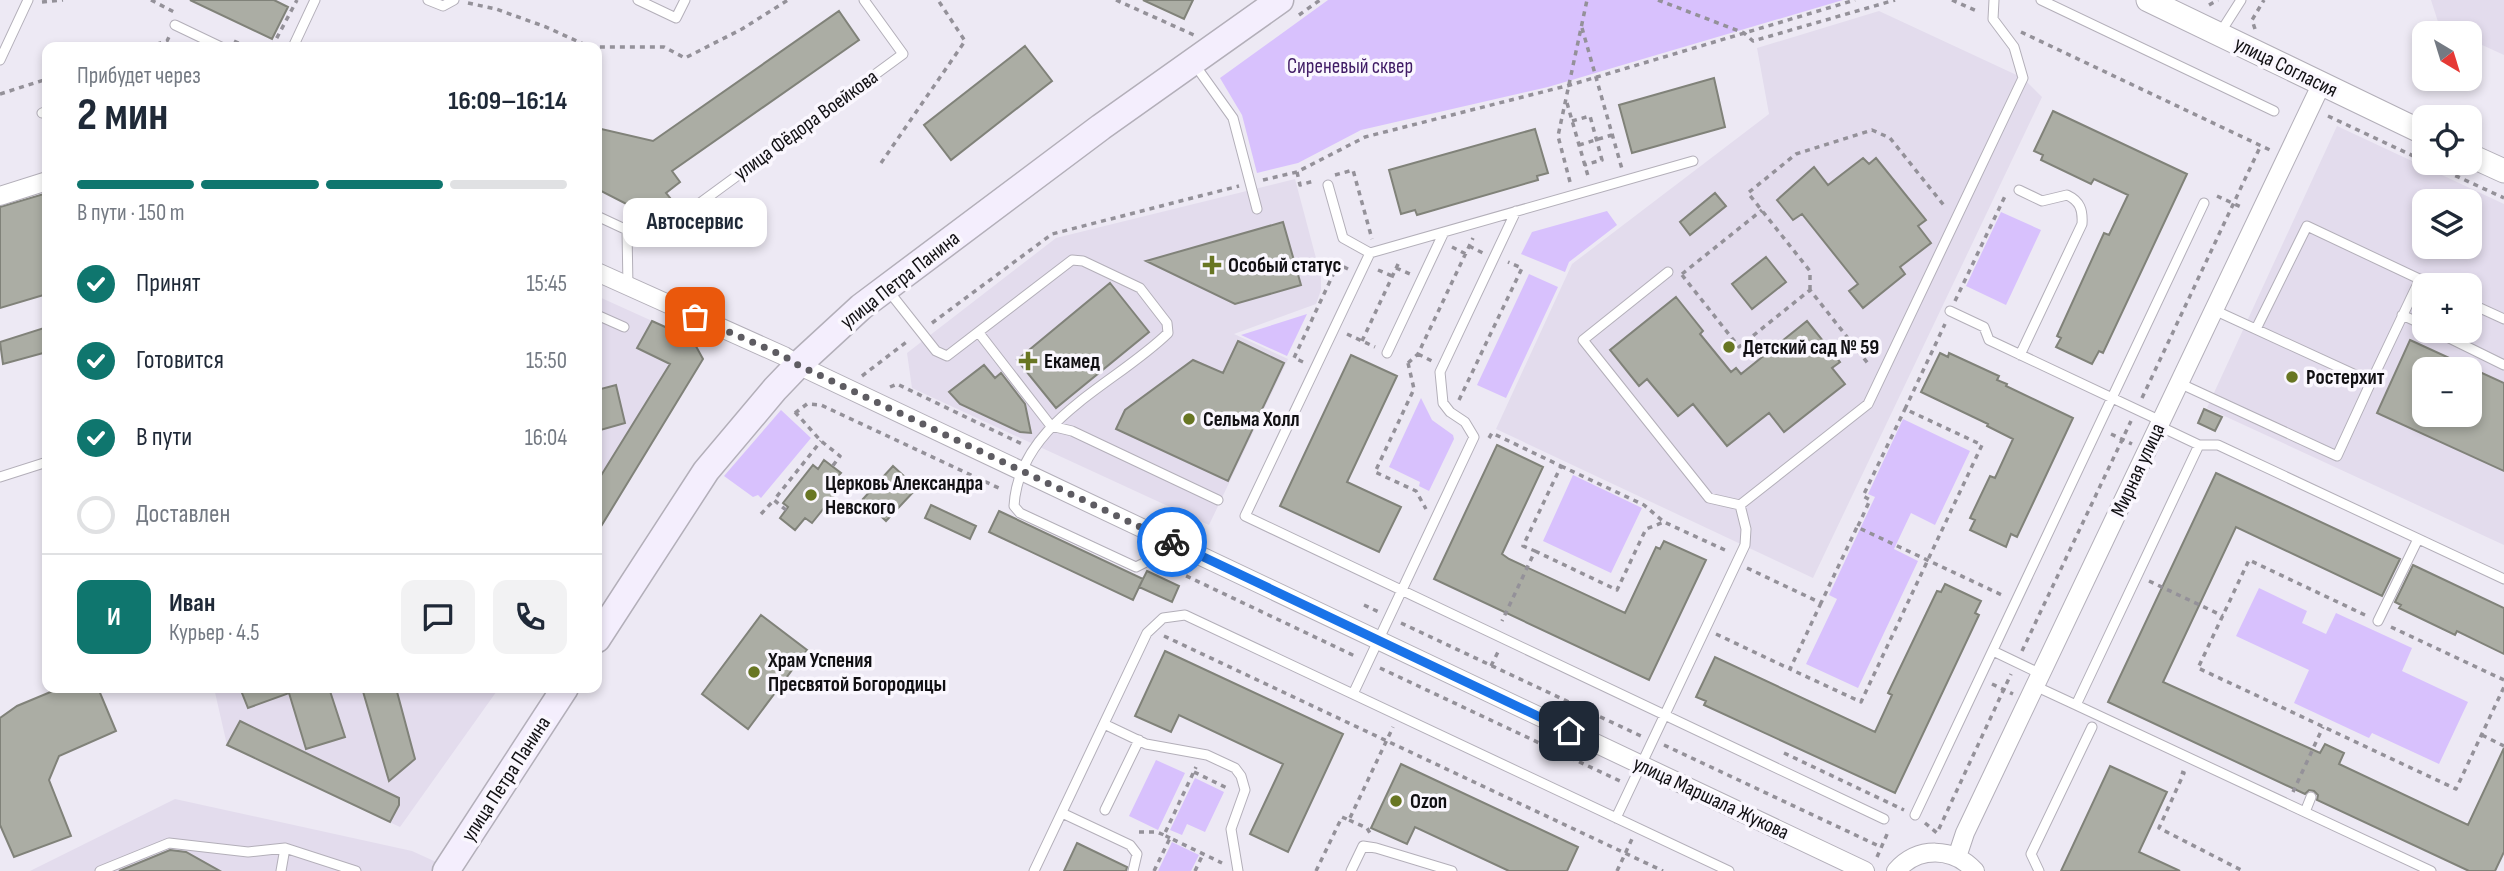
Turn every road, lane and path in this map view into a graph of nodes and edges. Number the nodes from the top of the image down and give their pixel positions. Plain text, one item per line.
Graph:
1 (63, 0) edge
2 (151, 0) edge
3 (296, 0) edge
4 (315, 0) edge
5 (428, 0) edge
6 (638, 0) edge
7 (685, 0) edge
8 (788, 0) edge
9 (864, 0) edge
10 (938, 0) edge
11 (1116, 0) edge
12 (1280, 0) edge
13 (1587, 0) edge
14 (1658, 0) edge
15 (1855, 0) edge
16 (1895, 0) edge
17 (1952, 0) edge
18 (1994, 0) edge
19 (2041, 0) edge
20 (2148, 0) edge
21 (2241, 0) edge
22 (2264, 0) edge
23 (453, 1) edge
24 (27, 2) edge
25 (180, 14) dead end
26 (1993, 19) junction
27 (175, 25) dead end
28 (1581, 26) junction
29 (1744, 33) junction
30 (2219, 34) junction
31 (2258, 38) dead end
32 (211, 42) edge
33 (275, 42) edge
34 (295, 42) edge
35 (579, 42) edge
36 (602, 47) edge
37 (1197, 50) junction
38 (0, 60) edge
39 (1596, 78) junction
40 (42, 81) edge
41 (1570, 85) junction
42 (2321, 85) junction
43 (0, 94) edge
44 (1566, 101) junction
45 (2274, 111) dead end
46 (2328, 116) dead end
47 (1572, 121) junction
48 (2412, 127) edge
49 (1612, 135) junction
50 (1596, 139) junction
51 (1579, 145) junction
52 (2261, 145) junction
53 (2412, 155) edge
54 (2287, 158) junction
55 (1693, 161) dead end
56 (2482, 161) edge
57 (881, 163) dead end
58 (1584, 165) junction
59 (2504, 171) edge
60 (2454, 175) edge
61 (1625, 181) junction
62 (42, 183) edge
63 (1252, 183) junction
64 (1328, 185) dead end
65 (2014, 188) joint
66 (1591, 190) junction
67 (1574, 195) junction
68 (0, 196) edge
69 (2504, 198) edge
70 (2204, 203) dead end
71 (1258, 209) dead end
72 (1762, 210) junction
73 (1516, 211) junction
74 (602, 218) edge
75 (1955, 220) junction
76 (1481, 222) junction
77 (627, 230) junction
78 (1444, 232) junction
79 (1408, 242) junction
80 (1370, 253) junction
81 (1495, 256) junction
82 (1668, 272) joint
83 (602, 274) edge
84 (1359, 275) junction
85 (1681, 275) junction
86 (2412, 275) edge
87 (628, 287) junction
88 (886, 288) junction
89 (1810, 290) junction
90 (2412, 295) edge
91 (2482, 309) edge
92 (2214, 310) junction
93 (1950, 312) junction
94 (2402, 315) junction
95 (602, 317) edge
96 (2504, 319) edge
97 (2412, 320) edge
98 (624, 327) dead end
99 (1334, 328) junction
100 (2256, 329) junction
101 (920, 331) junction
102 (979, 333) junction
103 (1362, 341) junction
104 (2459, 343) edge
105 (1387, 353) junction
106 (2020, 355) junction
107 (1408, 363) junction
108 (798, 365) junction
109 (2504, 365) edge
110 (1315, 368) junction
111 (1881, 378) junction
112 (2371, 382) junction
113 (2179, 383) junction
114 (872, 384) dead end
115 (775, 389) junction
116 (884, 390) dead end
117 (2112, 398) junction
118 (1905, 409) junction
119 (2136, 410) junction
120 (795, 412) junction
121 (1452, 414) junction
122 (2160, 424) junction
123 (1051, 426) junction
124 (2098, 428) junction
125 (2122, 439) junction
126 (821, 441) junction
127 (1024, 445) dead end
128 (2199, 445) junction
129 (1486, 446) dead end
130 (2147, 451) junction
131 (42, 464) edge
132 (1561, 466) junction
133 (832, 467) dead end
134 (1021, 471) junction
135 (0, 477) edge
136 (1416, 491) dead end
137 (1015, 496) junction
138 (774, 500) junction
139 (1218, 500) dead end
140 (1740, 505) junction
141 (786, 510) dead end
142 (761, 514) dead end
143 (1664, 522) junction
144 (1857, 527) junction
145 (1162, 538) junction
146 (2418, 538) junction
147 (1535, 551) junction
148 (1147, 558) junction
149 (1725, 558) dead end
150 (1928, 560) junction
151 (1736, 563) junction
152 (2137, 575) junction
153 (2504, 579) edge
154 (1402, 591) junction
155 (2016, 602) junction
156 (1821, 603) junction
157 (1364, 605) dead end
158 (2223, 616) junction
159 (1389, 618) junction
160 (1502, 621) dead end
161 (2378, 621) junction
162 (1705, 629) junction
163 (1150, 630) junction
164 (602, 631) edge
165 (1378, 640) junction
166 (1993, 651) junction
167 (1368, 662) junction
168 (2017, 663) junction
169 (1790, 668) junction
170 (1980, 678) junction
171 (2504, 680) edge
172 (2035, 687) junction
173 (2504, 687) edge
174 (2004, 690) junction
175 (562, 693) edge
176 (1353, 694) junction
177 (2076, 705) junction
178 (1398, 715) junction
179 (1664, 716) junction
180 (1104, 724) junction
181 (2092, 727) dead end
182 (2323, 727) junction
183 (2482, 735) junction
184 (1139, 740) junction
185 (1386, 741) junction
186 (1652, 741) junction
187 (1663, 744) dead end
188 (2504, 746) edge
189 (1202, 754) junction
190 (1641, 765) junction
191 (2173, 768) dead end
192 (1194, 772) junction
193 (1243, 785) junction
194 (1631, 786) junction
195 (2311, 797) dead end
196 (2287, 804) junction
197 (1105, 810) dead end
198 (2305, 812) junction
199 (1062, 813) junction
200 (1915, 815) dead end
201 (1616, 818) junction
202 (1884, 819) dead end
203 (1638, 828) junction
204 (1157, 832) dead end
205 (1937, 833) dead end
206 (1164, 835) junction
207 (1170, 838) junction
208 (1881, 847) dead end
209 (285, 848) junction
210 (1626, 853) junction
211 (1957, 857) junction
212 (100, 871) edge
213 (281, 871) edge
214 (356, 871) edge
215 (446, 871) edge
216 (1034, 871) edge
217 (1133, 871) edge
218 (1154, 871) edge
219 (1195, 871) edge
220 (1238, 871) edge
221 (1317, 871) edge
222 (1351, 871) edge
223 (1452, 871) edge
224 (1617, 871) edge
225 (1663, 871) edge
226 (1729, 871) edge
227 (1865, 871) edge
228 (1896, 871) edge
229 (1975, 871) edge
230 (2039, 871) edge
231 (2243, 871) edge
232 (2431, 871) edge

1 - 24 path
2 - 25 path
3 - 33 path
4 - 34 lane
5 - 23 lane
6 - 7 lane
8 - 36 path
9 - 77 lane, улица Фёдора Воейкова
10 - 57 path
11 - 37 path
12 - 37 main road, улица Петра Панина
13 - 28 path
14 - 29 path
15 - 29 path
16 - 29 path
17 - 26 path
18 - 26 lane
19 - 45 lane
20 - 30 street, улица Согласия
21 - 30 lane
22 - 31 path
23 - 35 path
24 - 38 lane
26 - 52 path
26 - 75 lane
27 - 32 lane
28 - 39 path
28 - 41 path
29 - 39 path
30 - 42 street, улица Согласия
37 - 63 lane
37 - 88 main road, улица Петра Панина
39 - 41 path
39 - 49 path
40 - 43 path
41 - 44 path
41 - 63 path
42 - 48 street, улица Согласия
42 - 54 street, Мирная улица
44 - 47 path
44 - 67 path
46 - 53 path
47 - 50 path
47 - 51 path
49 - 50 path
49 - 61 path
50 - 51 path
50 - 58 path
51 - 58 path
52 - 54 path
52 - 119 path
54 - 92 street, Мирная улица
55 - 61 lane
56 - 59 street
58 - 66 path
60 - 69 path
61 - 66 lane
62 - 68 street
63 - 71 lane
63 - 101 path
64 - 80 lane
65 - 93 path
65 - 106 lane
66 - 67 lane
67 - 73 lane
70 - 117 lane
72 - 75 path
72 - 85 path
72 - 89 path
73 - 76 lane
73 - 81 lane
74 - 77 lane, улица Фёдора Воейкова
75 - 111 lane
76 - 78 lane
76 - 107 path
77 - 87 lane
78 - 79 lane
78 - 105 lane
79 - 80 lane
79 - 103 path
80 - 84 lane
81 - 121 lane
81 - 121 path
82 - 85 path
82 - 140 lane
83 - 87 street, улица Маршала Жукова
84 - 99 lane
84 - 110 path
85 - 89 path
86 - 100 lane
87 - 108 street, улица Маршала Жукова
88 - 101 lane
88 - 108 main road, улица Петра Панина
89 - 111 path
90 - 94 lane
91 - 96 lane
92 - 100 lane
92 - 113 street, Мирная улица
93 - 106 lane
93 - 118 path
94 - 97 lane
94 - 112 lane
95 - 98 lane
99 - 103 path
99 - 110 lane
100 - 112 lane
101 - 102 lane
101 - 114 path
102 - 123 lane
102 - 123 lane
103 - 105 path
104 - 109 lane
105 - 107 path
106 - 117 lane
107 - 136 path
108 - 115 main road, улица Петра Панина
108 - 134 street, улица Маршала Жукова
110 - 154 lane
111 - 140 lane
112 - 113 lane
113 - 122 street, Мирная улица
115 - 120 path
115 - 164 main road, улица Петра Панина
116 - 127 path
117 - 119 lane
117 - 124 lane
118 - 144 path
118 - 150 path
119 - 122 lane
119 - 125 path
120 - 126 path
120 - 137 path
121 - 154 lane
122 - 128 lane
122 - 130 street, Мирная улица
123 - 134 lane
123 - 139 lane
124 - 125 path
124 - 155 lane
125 - 130 path
125 - 168 path
126 - 133 path
126 - 138 path
128 - 146 lane
128 - 152 lane
129 - 132 path
130 - 172 street, Мирная улица
131 - 135 lane
132 - 143 path
132 - 147 path
134 - 137 lane
134 - 145 street, улица Маршала Жукова
137 - 148 lane
138 - 141 path
138 - 142 path
140 - 151 lane
143 - 147 path
143 - 149 path
144 - 150 path
144 - 156 path
145 - 148 lane
145 - 165 street, улица Маршала Жукова
146 - 153 lane
146 - 161 lane
147 - 160 path
148 - 167 path
150 - 155 path
150 - 169 path
151 - 156 path
151 - 162 lane
152 - 158 path
152 - 177 lane
154 - 159 lane
154 - 179 lane
155 - 166 lane
156 - 169 path
157 - 159 path
158 - 161 path
158 - 182 path
159 - 165 lane
159 - 186 path
161 - 171 path
162 - 169 path
162 - 179 lane
163 - 176 lane
163 - 180 lane
163 - 185 path
165 - 167 lane
165 - 190 street, улица Маршала Жукова
166 - 168 lane
166 - 170 lane
167 - 176 lane
167 - 194 path
168 - 172 lane
168 - 174 path
170 - 174 path
170 - 200 lane
172 - 174 path
172 - 177 lane
172 - 211 street, Мирная улица
173 - 183 path
174 - 205 path
175 - 215 main road, улица Петра Панина
176 - 178 lane
177 - 196 lane
178 - 185 path
178 - 201 lane
179 - 186 lane
179 - 202 lane
180 - 184 lane
180 - 199 lane
181 - 230 lane
182 - 183 path
182 - 196 path
183 - 188 path
184 - 189 lane
184 - 197 lane
185 - 210 path
185 - 221 path
186 - 190 lane
187 - 208 path
189 - 192 path
189 - 193 lane
190 - 194 lane
190 - 227 street, улица Маршала Жукова
191 - 231 path
192 - 193 path
192 - 206 path
193 - 220 lane
194 - 201 lane
195 - 198 lane
196 - 198 lane
198 - 232 lane
199 - 216 lane
199 - 217 lane
201 - 203 lane
203 - 210 path
203 - 226 lane
204 - 206 path
206 - 207 path
207 - 218 path
207 - 219 path
209 - 212 lane
209 - 213 lane
209 - 214 lane
210 - 224 path
210 - 225 path
211 - 228 street
211 - 229 street
222 - 223 lane

